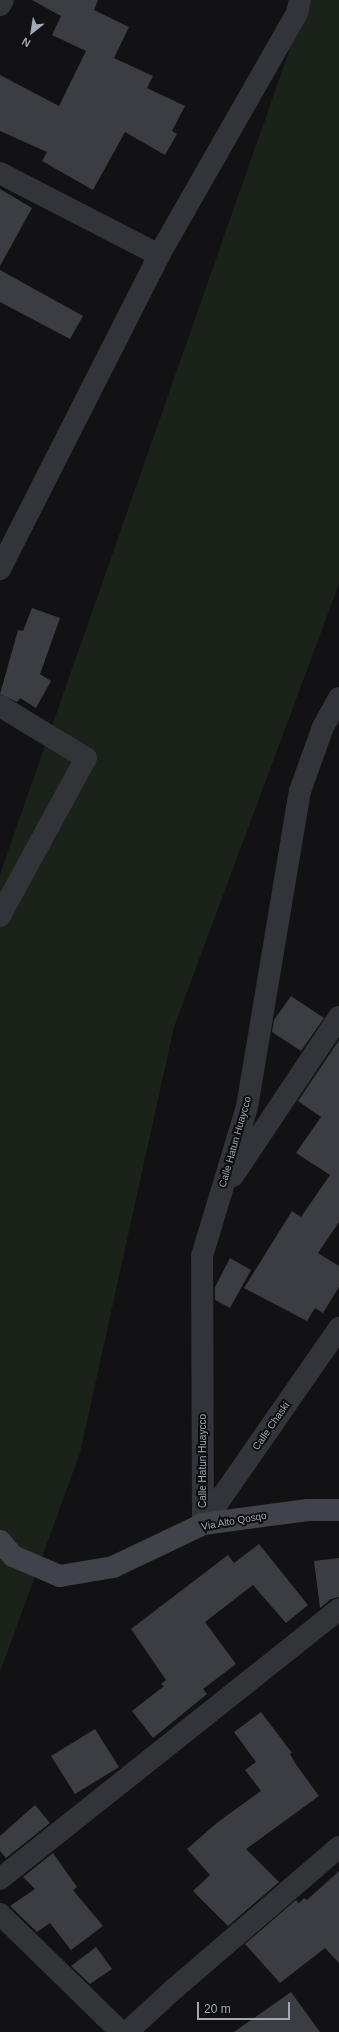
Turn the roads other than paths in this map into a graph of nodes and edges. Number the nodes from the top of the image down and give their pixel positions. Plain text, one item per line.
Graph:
1 (3, 0) edge
2 (300, 0) edge
3 (0, 5) edge
4 (0, 173) edge
5 (159, 255) junction
6 (0, 569) edge
7 (339, 698) edge
8 (0, 706) edge
9 (0, 916) edge
10 (339, 1017) edge
11 (220, 1196) junction
12 (339, 1328) edge
13 (339, 1510) edge
14 (203, 1524) junction
15 (0, 1541) edge
16 (339, 1609) edge
17 (339, 1847) edge
18 (0, 1879) edge
19 (0, 1914) edge
20 (121, 2032) edge
21 (127, 2032) edge

1 - 3 street
2 - 5 street
4 - 5 street
5 - 6 street
7 - 11 street, Calle Hatun Huaycco
8 - 9 street
10 - 11 street
11 - 14 street, Calle Hatun Huaycco
12 - 14 street, Calle Chaski
13 - 14 street, Via Alto Qosqo
14 - 15 street, Via Alto Qosqo
16 - 18 street
17 - 21 street
19 - 20 street

